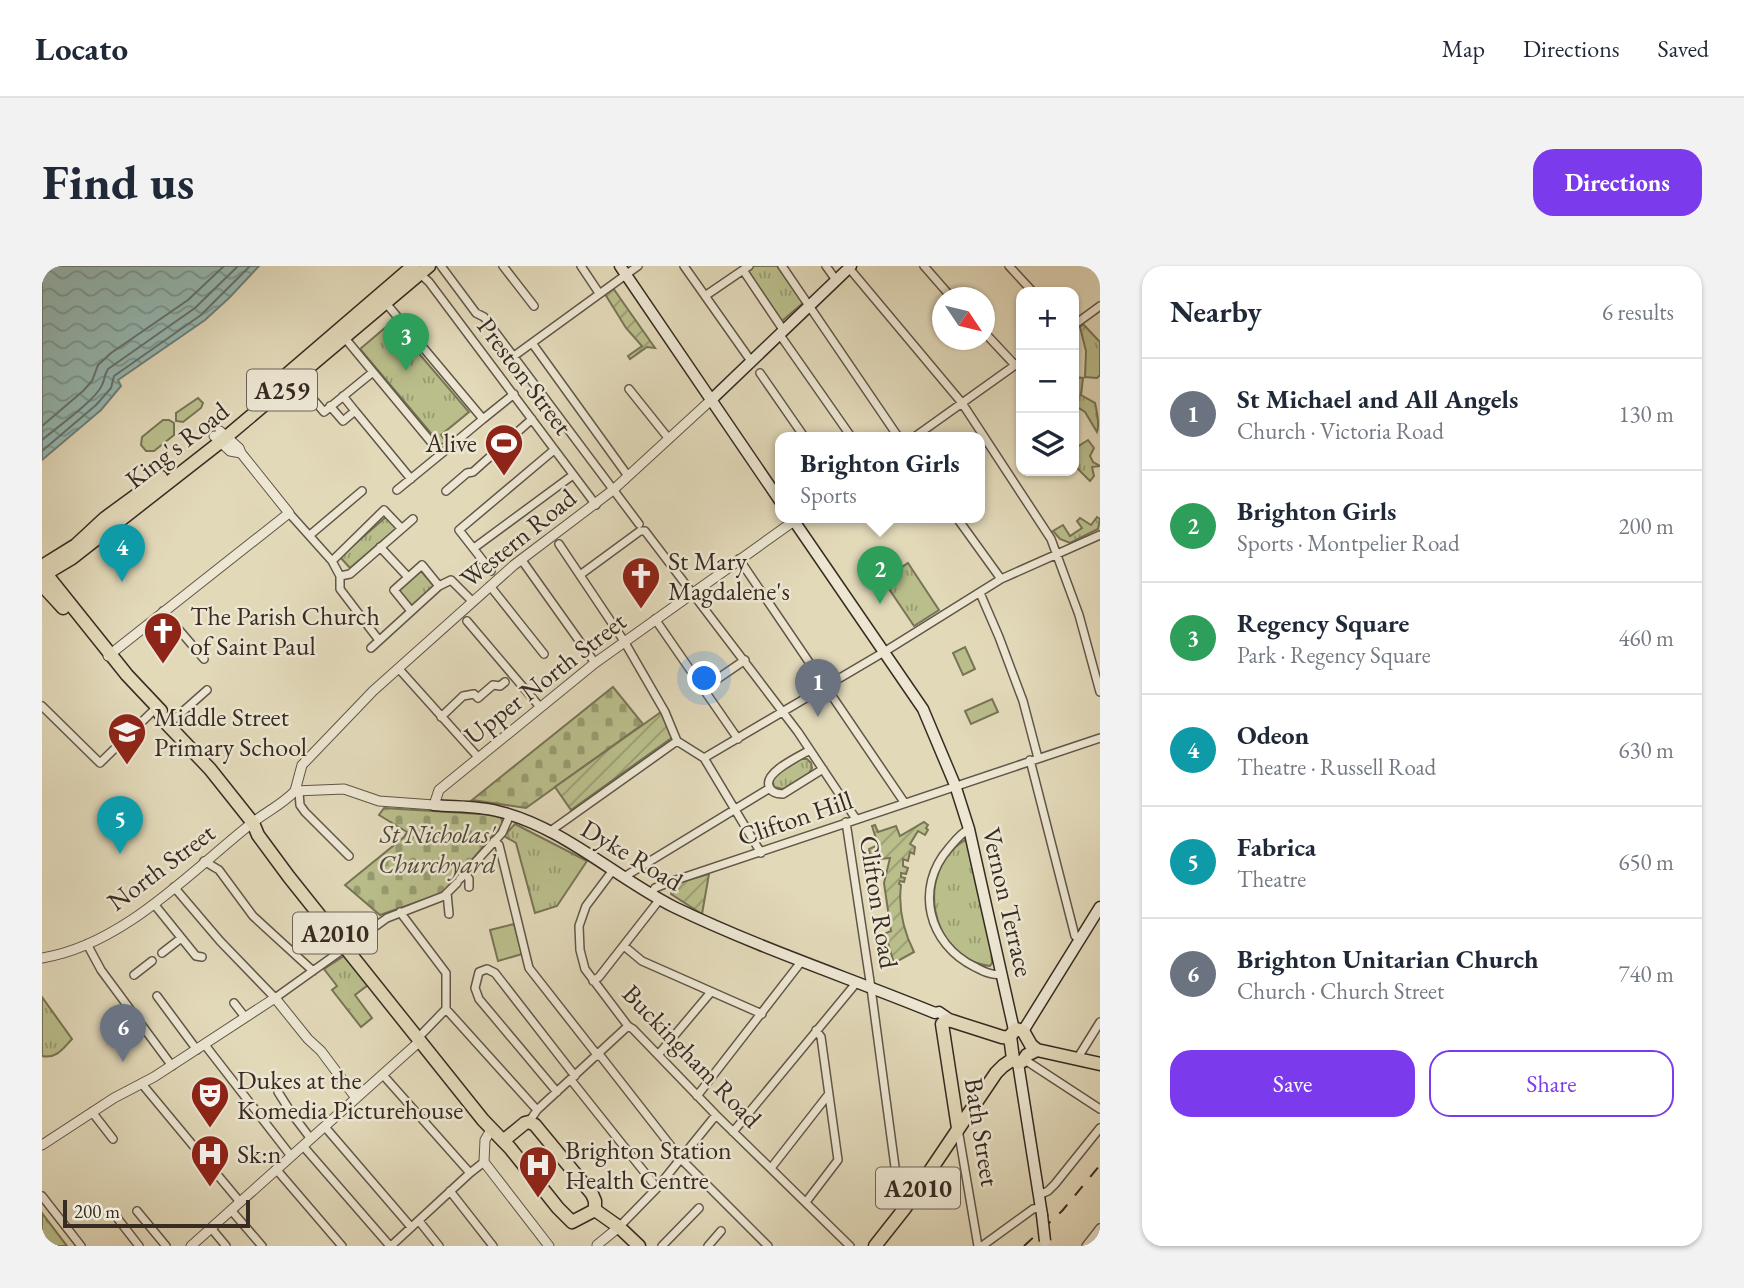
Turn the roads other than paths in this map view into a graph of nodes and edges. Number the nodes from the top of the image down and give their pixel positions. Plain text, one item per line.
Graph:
1 (441, 266) edge
2 (503, 266) edge
3 (581, 266) edge
4 (638, 266) edge
5 (684, 266) edge
6 (782, 266) edge
7 (826, 266) edge
8 (923, 266) edge
9 (1009, 266) edge
10 (850, 267) edge
11 (421, 268) edge
12 (746, 268) edge
13 (623, 270) edge
14 (836, 280) junction
15 (943, 287) edge
16 (1028, 287) edge
17 (599, 293) junction
18 (705, 296) junction
19 (386, 303) junction
20 (535, 306) dead end
21 (809, 306) junction
22 (1100, 306) edge
23 (1079, 321) edge
24 (782, 333) junction
25 (344, 337) junction
26 (995, 341) edge
27 (532, 343) junction
28 (514, 356) junction
29 (1016, 361) edge
30 (751, 362) junction
31 (1016, 364) edge
32 (373, 372) junction
33 (760, 373) dead end
34 (293, 374) junction
35 (629, 389) dead end
36 (513, 394) junction
37 (343, 396) junction
38 (712, 400) junction
39 (962, 403) junction
40 (330, 406) junction
41 (355, 411) junction
42 (483, 419) junction
43 (532, 419) junction
44 (801, 432) edge
45 (848, 432) edge
46 (895, 432) edge
47 (921, 432) edge
48 (981, 432) edge
49 (220, 437) junction
50 (985, 438) edge
51 (669, 439) junction
52 (554, 450) junction
53 (441, 454) junction
54 (573, 475) junction
55 (628, 476) junction
56 (411, 479) junction
57 (397, 490) dead end
58 (362, 491) dead end
59 (446, 491) dead end
60 (613, 491) junction
61 (775, 494) edge
62 (596, 505) junction
63 (289, 513) junction
64 (413, 519) dead end
65 (789, 523) edge
66 (798, 523) edge
67 (961, 523) edge
68 (641, 527) junction
69 (401, 528) junction
70 (310, 535) junction
71 (1100, 535) edge
72 (559, 544) dead end
73 (380, 547) junction
74 (474, 548) junction
75 (1057, 554) junction
76 (521, 559) junction
77 (739, 559) junction
78 (332, 561) junction
79 (491, 571) dead end
80 (43, 575) edge
81 (580, 575) junction
82 (340, 576) junction
83 (408, 577) junction
84 (1001, 579) junction
85 (439, 586) junction
86 (490, 586) junction
87 (691, 592) junction
88 (980, 593) junction
89 (473, 601) junction
90 (163, 611) junction
91 (411, 611) junction
92 (655, 619) junction
93 (467, 621) dead end
94 (378, 639) junction
95 (624, 641) junction
96 (371, 648) dead end
97 (884, 652) junction
98 (544, 654) dead end
99 (109, 655) junction
100 (204, 659) dead end
101 (744, 660) junction
102 (595, 663) junction
103 (399, 669) junction
104 (509, 678) junction
105 (826, 685) junction
106 (704, 688) junction
107 (207, 690) dead end
108 (1100, 692) edge
109 (42, 706) edge
110 (540, 707) junction
111 (156, 708) junction
112 (783, 711) junction
113 (441, 717) junction
114 (172, 721) junction
115 (1100, 738) edge
116 (737, 739) junction
117 (677, 741) junction
118 (810, 750) junction
119 (195, 752) junction
120 (478, 757) junction
121 (704, 758) junction
122 (1034, 759) junction
123 (822, 769) junction
124 (955, 785) junction
125 (770, 788) junction
126 (297, 791) junction
127 (904, 802) junction
128 (434, 805) junction
129 (735, 810) junction
130 (510, 815) junction
131 (856, 819) junction
132 (846, 822) junction
133 (253, 823) junction
134 (969, 829) junction
135 (549, 832) junction
136 (495, 841) junction
137 (761, 853) junction
138 (349, 856) dead end
139 (204, 861) junction
140 (613, 870) junction
141 (625, 877) junction
142 (460, 878) junction
143 (174, 887) junction
144 (469, 887) dead end
145 (447, 893) junction
146 (655, 896) junction
147 (154, 904) junction
148 (1100, 907) edge
149 (400, 912) junction
150 (449, 915) dead end
151 (1096, 921) edge
152 (180, 939) junction
153 (1080, 939) junction
154 (87, 944) junction
155 (624, 946) junction
156 (343, 950) junction
157 (162, 953) dead end
158 (202, 957) dead end
159 (42, 958) edge
160 (152, 961) dead end
161 (802, 962) junction
162 (314, 971) junction
163 (1001, 974) junction
164 (134, 975) dead end
165 (593, 981) junction
166 (857, 982) junction
167 (872, 988) junction
168 (711, 992) junction
169 (157, 996) dead end
170 (275, 998) junction
171 (234, 1003) dead end
172 (446, 1009) junction
173 (762, 1014) junction
174 (245, 1017) junction
175 (1100, 1022) edge
176 (947, 1023) junction
177 (628, 1026) junction
178 (816, 1030) junction
179 (1019, 1034) junction
180 (419, 1039) junction
181 (201, 1047) junction
182 (599, 1055) junction
183 (658, 1055) junction
184 (1024, 1057) junction
185 (1077, 1060) junction
186 (1100, 1064) edge
187 (172, 1066) junction
188 (383, 1075) junction
189 (573, 1078) junction
190 (142, 1084) junction
191 (278, 1091) dead end
192 (557, 1092) junction
193 (828, 1095) junction
194 (697, 1096) junction
195 (356, 1098) junction
196 (1100, 1109) edge
197 (537, 1110) junction
198 (92, 1112) junction
199 (962, 1113) junction
200 (716, 1115) junction
201 (529, 1122) junction
202 (325, 1127) junction
203 (958, 1128) junction
204 (1100, 1128) edge
205 (491, 1130) junction
206 (733, 1132) junction
207 (113, 1139) dead end
208 (311, 1139) junction
209 (503, 1141) junction
210 (42, 1144) edge
211 (303, 1146) junction
212 (291, 1156) junction
213 (681, 1159) junction
214 (484, 1162) junction
215 (771, 1168) junction
216 (276, 1169) junction
217 (470, 1173) junction
218 (657, 1188) junction
219 (450, 1191) junction
220 (1039, 1195) junction
221 (42, 1196) edge
222 (240, 1202) junction
223 (806, 1202) junction
224 (699, 1208) dead end
225 (905, 1208) junction
226 (231, 1210) junction
227 (595, 1210) junction
228 (137, 1211) dead end
229 (1041, 1212) junction
230 (118, 1219) dead end
231 (419, 1221) junction
232 (411, 1227) junction
233 (619, 1227) junction
234 (211, 1228) junction
235 (1100, 1228) edge
236 (721, 1231) dead end
237 (1045, 1243) edge
238 (394, 1245) edge
239 (597, 1245) edge
240 (81, 1246) edge
241 (139, 1246) edge
242 (166, 1246) edge
243 (191, 1246) edge
244 (226, 1246) edge
245 (262, 1246) edge
246 (342, 1246) edge
247 (439, 1246) edge
248 (493, 1246) edge
249 (549, 1246) edge
250 (639, 1246) edge
251 (662, 1246) edge
252 (708, 1246) edge
253 (768, 1246) edge
254 (850, 1246) edge
255 (875, 1246) edge
256 (980, 1246) edge
257 (1086, 1246) edge

1 - 28 street
2 - 20 street
3 - 17 street
4 - 13 street
5 - 18 street
6 - 21 street
7 - 14 street
8 - 15 street
9 - 16 street
10 - 14 main road
10 - 39 street
11 - 19 main road, King's Road / A259
11 - 19 main road, King's Road / A259
11 - 36 street, Preston Street
12 - 18 street
12 - 24 street
13 - 17 street
13 - 38 main road
14 - 21 main road
17 - 27 street
18 - 30 street
19 - 25 main road, King's Road / A259
19 - 34 main road, King's Road / A259
19 - 42 street
21 - 24 main road, Western Road
21 - 46 street
22 - 23 street
24 - 30 main road, Western Road
24 - 45 street
25 - 32 street
25 - 34 main road, King's Road / A259
26 - 29 street
27 - 28 street
27 - 55 street
28 - 60 street
30 - 38 main road, Western Road
31 - 39 street
32 - 37 street
32 - 53 street
33 - 44 street
34 - 40 street
34 - 49 main road, King's Road / A259
35 - 51 street
36 - 42 street
36 - 43 street, Preston Street
37 - 40 street
37 - 41 street
38 - 51 street, Western Road
38 - 61 main road
39 - 47 street
39 - 48 street
40 - 41 street
41 - 56 street
42 - 53 street
43 - 52 street, Preston Street
43 - 59 street
49 - 63 street
49 - 80 main road, King's Road / A259
50 - 75 street
51 - 55 street, Western Road
52 - 54 street, Preston Street
52 - 74 street
53 - 56 street
54 - 62 street, Preston Street
54 - 74 street
55 - 60 street, Western Road
56 - 57 street
58 - 70 street
60 - 62 street, Western Road
60 - 68 street
62 - 76 street, Western Road
63 - 70 street
63 - 90 street
64 - 69 street
65 - 77 street, Upper North Street
66 - 97 main road, Vernon Terrace
67 - 84 street
68 - 81 street
68 - 87 street
69 - 73 street
69 - 78 street
70 - 78 street
71 - 75 street
72 - 81 street
73 - 82 street
73 - 83 street
74 - 79 street
75 - 84 street
75 - 108 street
76 - 86 street, Western Road
76 - 102 street
77 - 87 street, Upper North Street
77 - 105 street
78 - 82 street
80 - 99 main road, A2010
81 - 95 street
82 - 94 street
83 - 85 street
83 - 91 street
84 - 88 street
85 - 89 street
85 - 91 street
86 - 89 street, Western Road
86 - 98 street
87 - 92 street, Upper North Street
87 - 101 street
88 - 97 street
88 - 122 street
89 - 103 street, Western Road
90 - 99 street
90 - 100 street
91 - 94 street
92 - 95 street, Upper North Street
92 - 106 street
93 - 104 street
94 - 96 street
95 - 102 street, Upper North Street
95 - 117 street
97 - 105 street
97 - 124 main road, Vernon Terrace
99 - 111 main road, A2010
101 - 106 street
101 - 112 street
102 - 110 street, Upper North Street
103 - 113 street
103 - 126 street, Western Road
104 - 110 street
104 - 113 street
105 - 112 street
105 - 127 street
106 - 116 street
107 - 114 street
109 - 111 street
110 - 120 street, Upper North Street
111 - 114 main road, A2010
111 - 119 main road, A2010
112 - 116 street
112 - 118 street
113 - 120 street
114 - 119 main road, A2010
115 - 122 street, Clifton Hill
116 - 121 street
117 - 121 street
117 - 135 street
118 - 123 street
118 - 125 street
119 - 133 main road, A2010
120 - 128 street, Upper North Street
121 - 129 street
122 - 124 street, Clifton Hill
122 - 153 street
123 - 125 street
123 - 131 street
124 - 127 street, Clifton Hill
124 - 134 main road, Vernon Terrace
125 - 129 street
126 - 128 street, Dyke Road
126 - 133 street, North Street
126 - 138 street
127 - 131 street, Clifton Hill
128 - 130 main road, Dyke Road
129 - 137 street
129 - 141 street
130 - 135 main road, Dyke Road
130 - 136 street
131 - 132 street, Clifton Hill
132 - 137 street, Clifton Hill
132 - 167 street, Clifton Road
133 - 139 street, North Street
133 - 156 main road, A2010
134 - 163 main road, Vernon Terrace
134 - 163 street
135 - 140 main road, Dyke Road
136 - 142 street
136 - 182 street
137 - 146 street, Clifton Hill
139 - 143 street, North Street
139 - 162 street
140 - 141 main road, Dyke Road
140 - 165 street, Buckingham Road
141 - 146 main road, Dyke Road
142 - 144 street
142 - 145 street
143 - 147 street, North Street
143 - 170 street
145 - 149 street
145 - 150 street
146 - 155 street
146 - 161 main road, Dyke Road
147 - 152 street
147 - 154 street, North Street
148 - 151 main road
149 - 156 street
149 - 172 street
151 - 153 main road
152 - 157 street
152 - 158 street
153 - 179 main road
154 - 159 street, North Street
154 - 187 street
155 - 165 street
155 - 168 street
156 - 162 street
156 - 180 main road, A2010
160 - 164 street
161 - 166 main road, Dyke Road
161 - 173 street
162 - 170 street
163 - 179 main road, Vernon Terrace
165 - 177 street, Buckingham Road
166 - 167 main road, Dyke Road
166 - 178 street
167 - 176 main road, Dyke Road
167 - 225 street, Clifton Road
168 - 173 street
168 - 183 street
169 - 181 street
170 - 174 street
170 - 195 street
171 - 174 street
172 - 180 street
172 - 197 street
173 - 194 street
174 - 181 street
175 - 185 street
176 - 179 main road
176 - 199 main road, Bath Street
177 - 182 street
177 - 183 street, Buckingham Road
178 - 193 street
178 - 206 street
179 - 184 main road
179 - 184 main road
180 - 188 street
180 - 205 main road, A2010
181 - 187 street
181 - 212 street
182 - 189 street
182 - 213 street
183 - 194 street, Buckingham Road
184 - 185 main road
184 - 196 street
184 - 199 main road, A2010
184 - 220 main road
185 - 186 main road
187 - 190 street
188 - 195 street
188 - 217 street
189 - 192 street
189 - 192 street
189 - 218 street
190 - 198 street
190 - 222 street
191 - 208 street
192 - 197 street
193 - 215 street
193 - 223 street
194 - 200 street, Buckingham Road
195 - 202 street
197 - 201 street
198 - 207 street
198 - 210 street
199 - 203 main road, A2010
200 - 206 street, Buckingham Road
200 - 213 street
201 - 209 main road
201 - 227 main road
202 - 208 street
202 - 232 street
203 - 225 main road, A2010
203 - 256 street, Bath Street
204 - 220 street
205 - 209 main road, A2010
205 - 214 street
206 - 215 street, Buckingham Road
208 - 211 street
209 - 227 main road, A2010
211 - 212 street
211 - 238 street
212 - 216 street
213 - 218 street
213 - 253 street
214 - 217 street
214 - 249 street
215 - 223 street, Buckingham Road
216 - 222 street
216 - 246 street
217 - 219 street
218 - 233 street
219 - 231 street
219 - 248 street
220 - 229 main road
221 - 240 street
222 - 226 street
223 - 254 street, Buckingham Road
224 - 251 street
225 - 255 main road, A2010
226 - 234 street
226 - 245 street
227 - 233 main road
228 - 242 street
229 - 237 main road, bridge
229 - 256 street
230 - 241 street
231 - 232 street
231 - 247 street
232 - 238 street
233 - 239 street
233 - 250 main road
234 - 243 street
234 - 244 street
235 - 257 street
236 - 252 street

